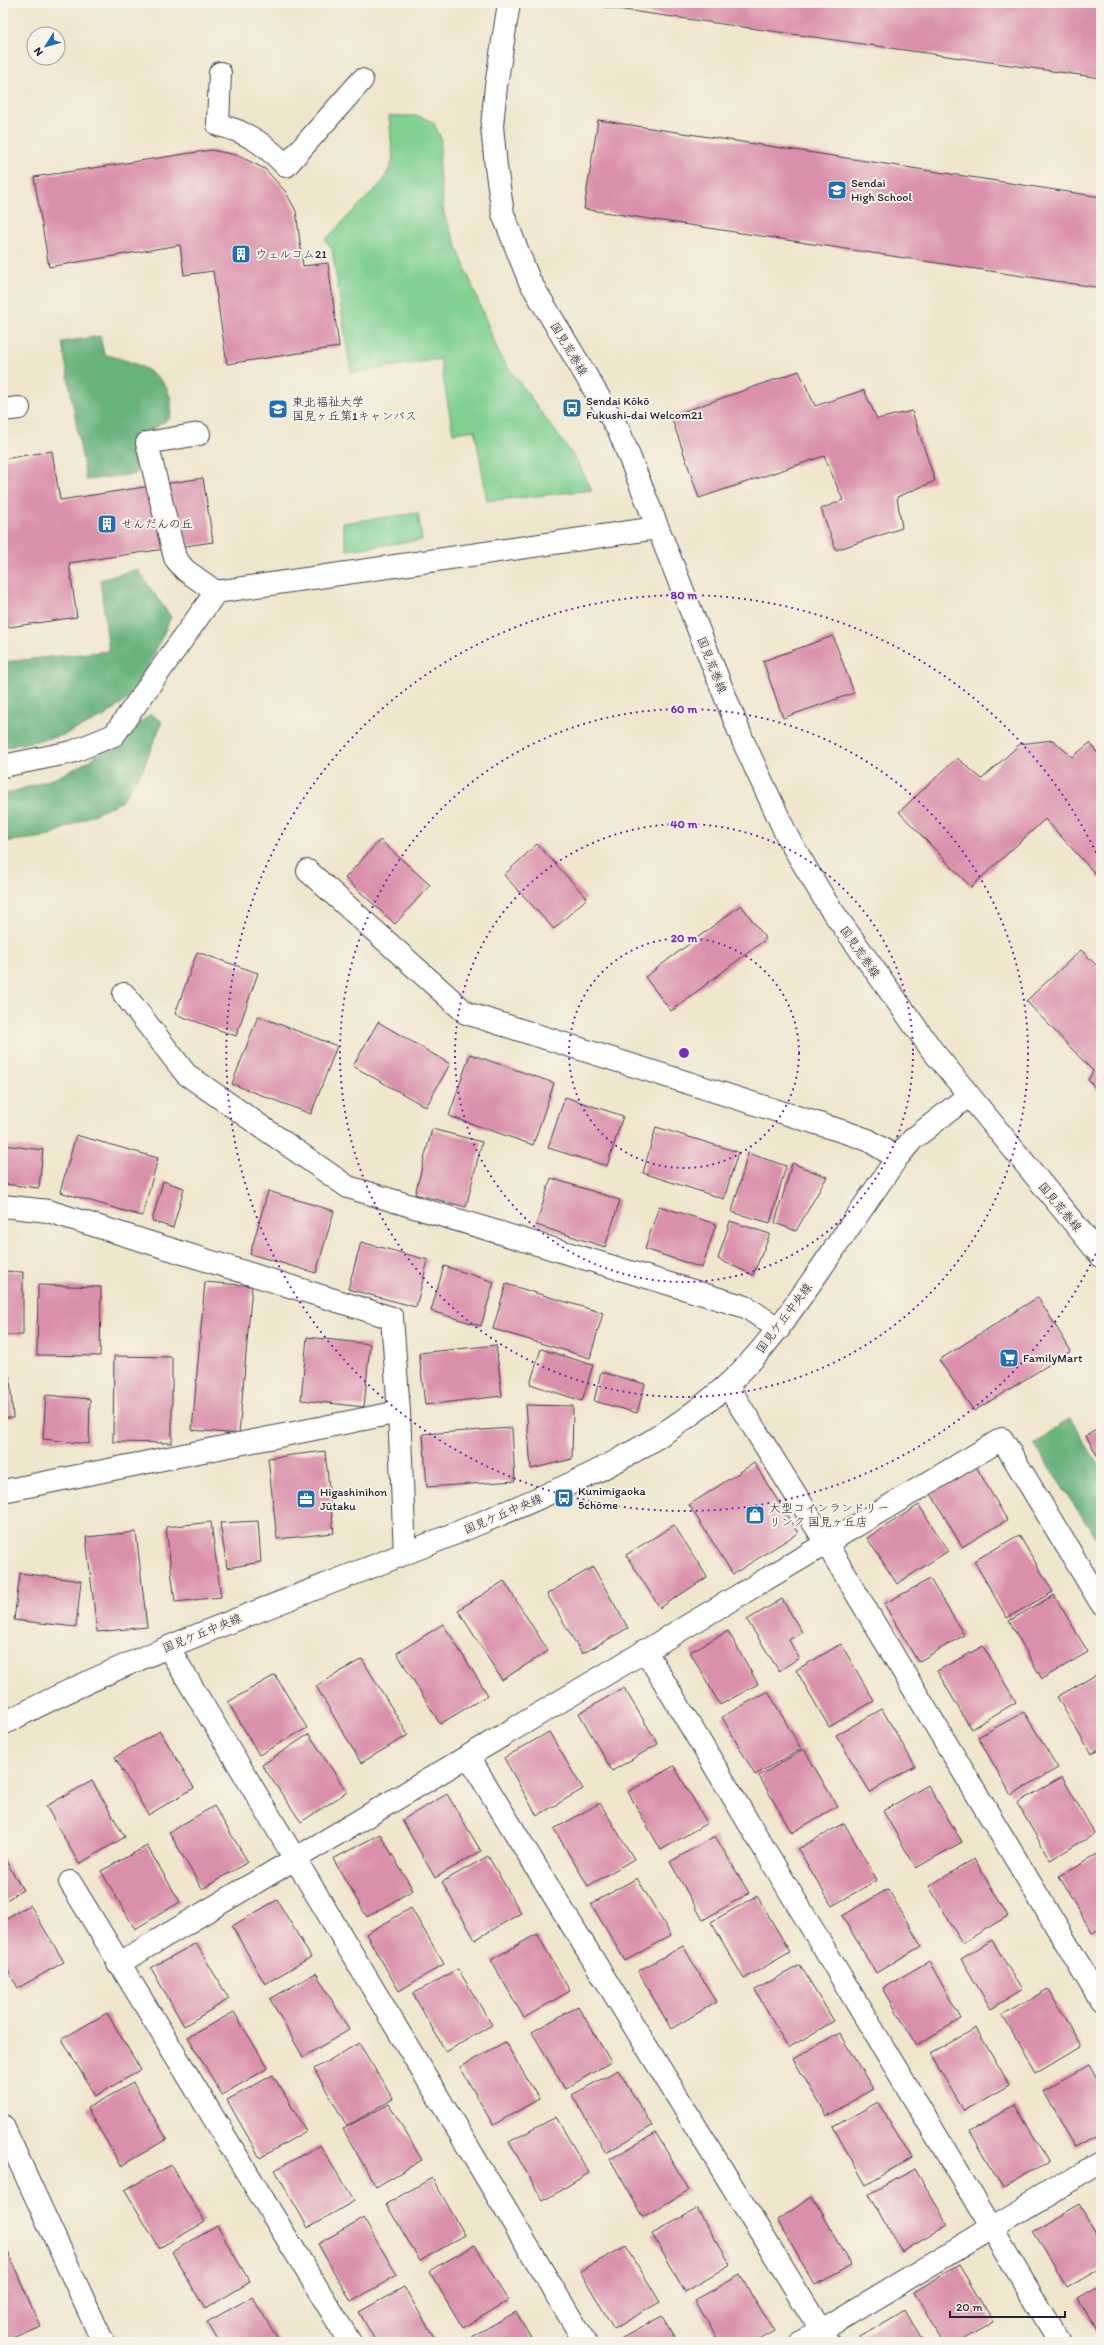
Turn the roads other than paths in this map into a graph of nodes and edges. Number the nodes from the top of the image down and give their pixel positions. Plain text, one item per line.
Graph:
1 (509, 3) edge
2 (220, 73) dead end
3 (362, 80) dead end
4 (199, 434) dead end
5 (657, 528) junction
6 (216, 592) junction
7 (3, 766) edge
8 (308, 871) dead end
9 (124, 994) dead end
10 (968, 1096) junction
11 (897, 1158) junction
12 (3, 1206) edge
13 (1101, 1256) edge
14 (779, 1329) junction
15 (727, 1385) junction
16 (399, 1412) junction
17 (3, 1491) edge
18 (826, 1543) junction
19 (405, 1554) junction
20 (1101, 1603) edge
21 (168, 1647) junction
22 (645, 1650) junction
23 (3, 1724) edge
24 (468, 1756) junction
25 (294, 1859) junction
26 (70, 1882) dead end
27 (118, 1964) junction
28 (1101, 2001) edge
29 (3, 2126) edge
30 (1101, 2162) edge
31 (990, 2228) junction
32 (825, 2336) edge
33 (104, 2342) edge
34 (350, 2342) edge
35 (585, 2342) edge
36 (802, 2342) edge
37 (1060, 2342) edge

1 - 5 street, 国見荒巻線
2 - 3 street
4 - 6 street
5 - 6 street
5 - 10 street, 国見荒巻線
6 - 7 street
8 - 11 street
9 - 14 street
10 - 11 street, 国見ケ丘中央線
10 - 13 street, 国見荒巻線
11 - 14 street, 国見ケ丘中央線
12 - 16 street
14 - 15 street, 国見ケ丘中央線
15 - 18 street
15 - 19 street, 国見ケ丘中央線
16 - 17 street
16 - 19 street
18 - 20 street
18 - 22 street
18 - 28 street
19 - 21 street, 国見ケ丘中央線
21 - 23 street, 国見ケ丘中央線
21 - 25 street
22 - 24 street
22 - 31 street
24 - 25 street
24 - 32 street
25 - 27 street
25 - 35 street
26 - 27 street
27 - 34 street
29 - 33 street
30 - 31 street
31 - 32 street
31 - 37 street
32 - 36 street

